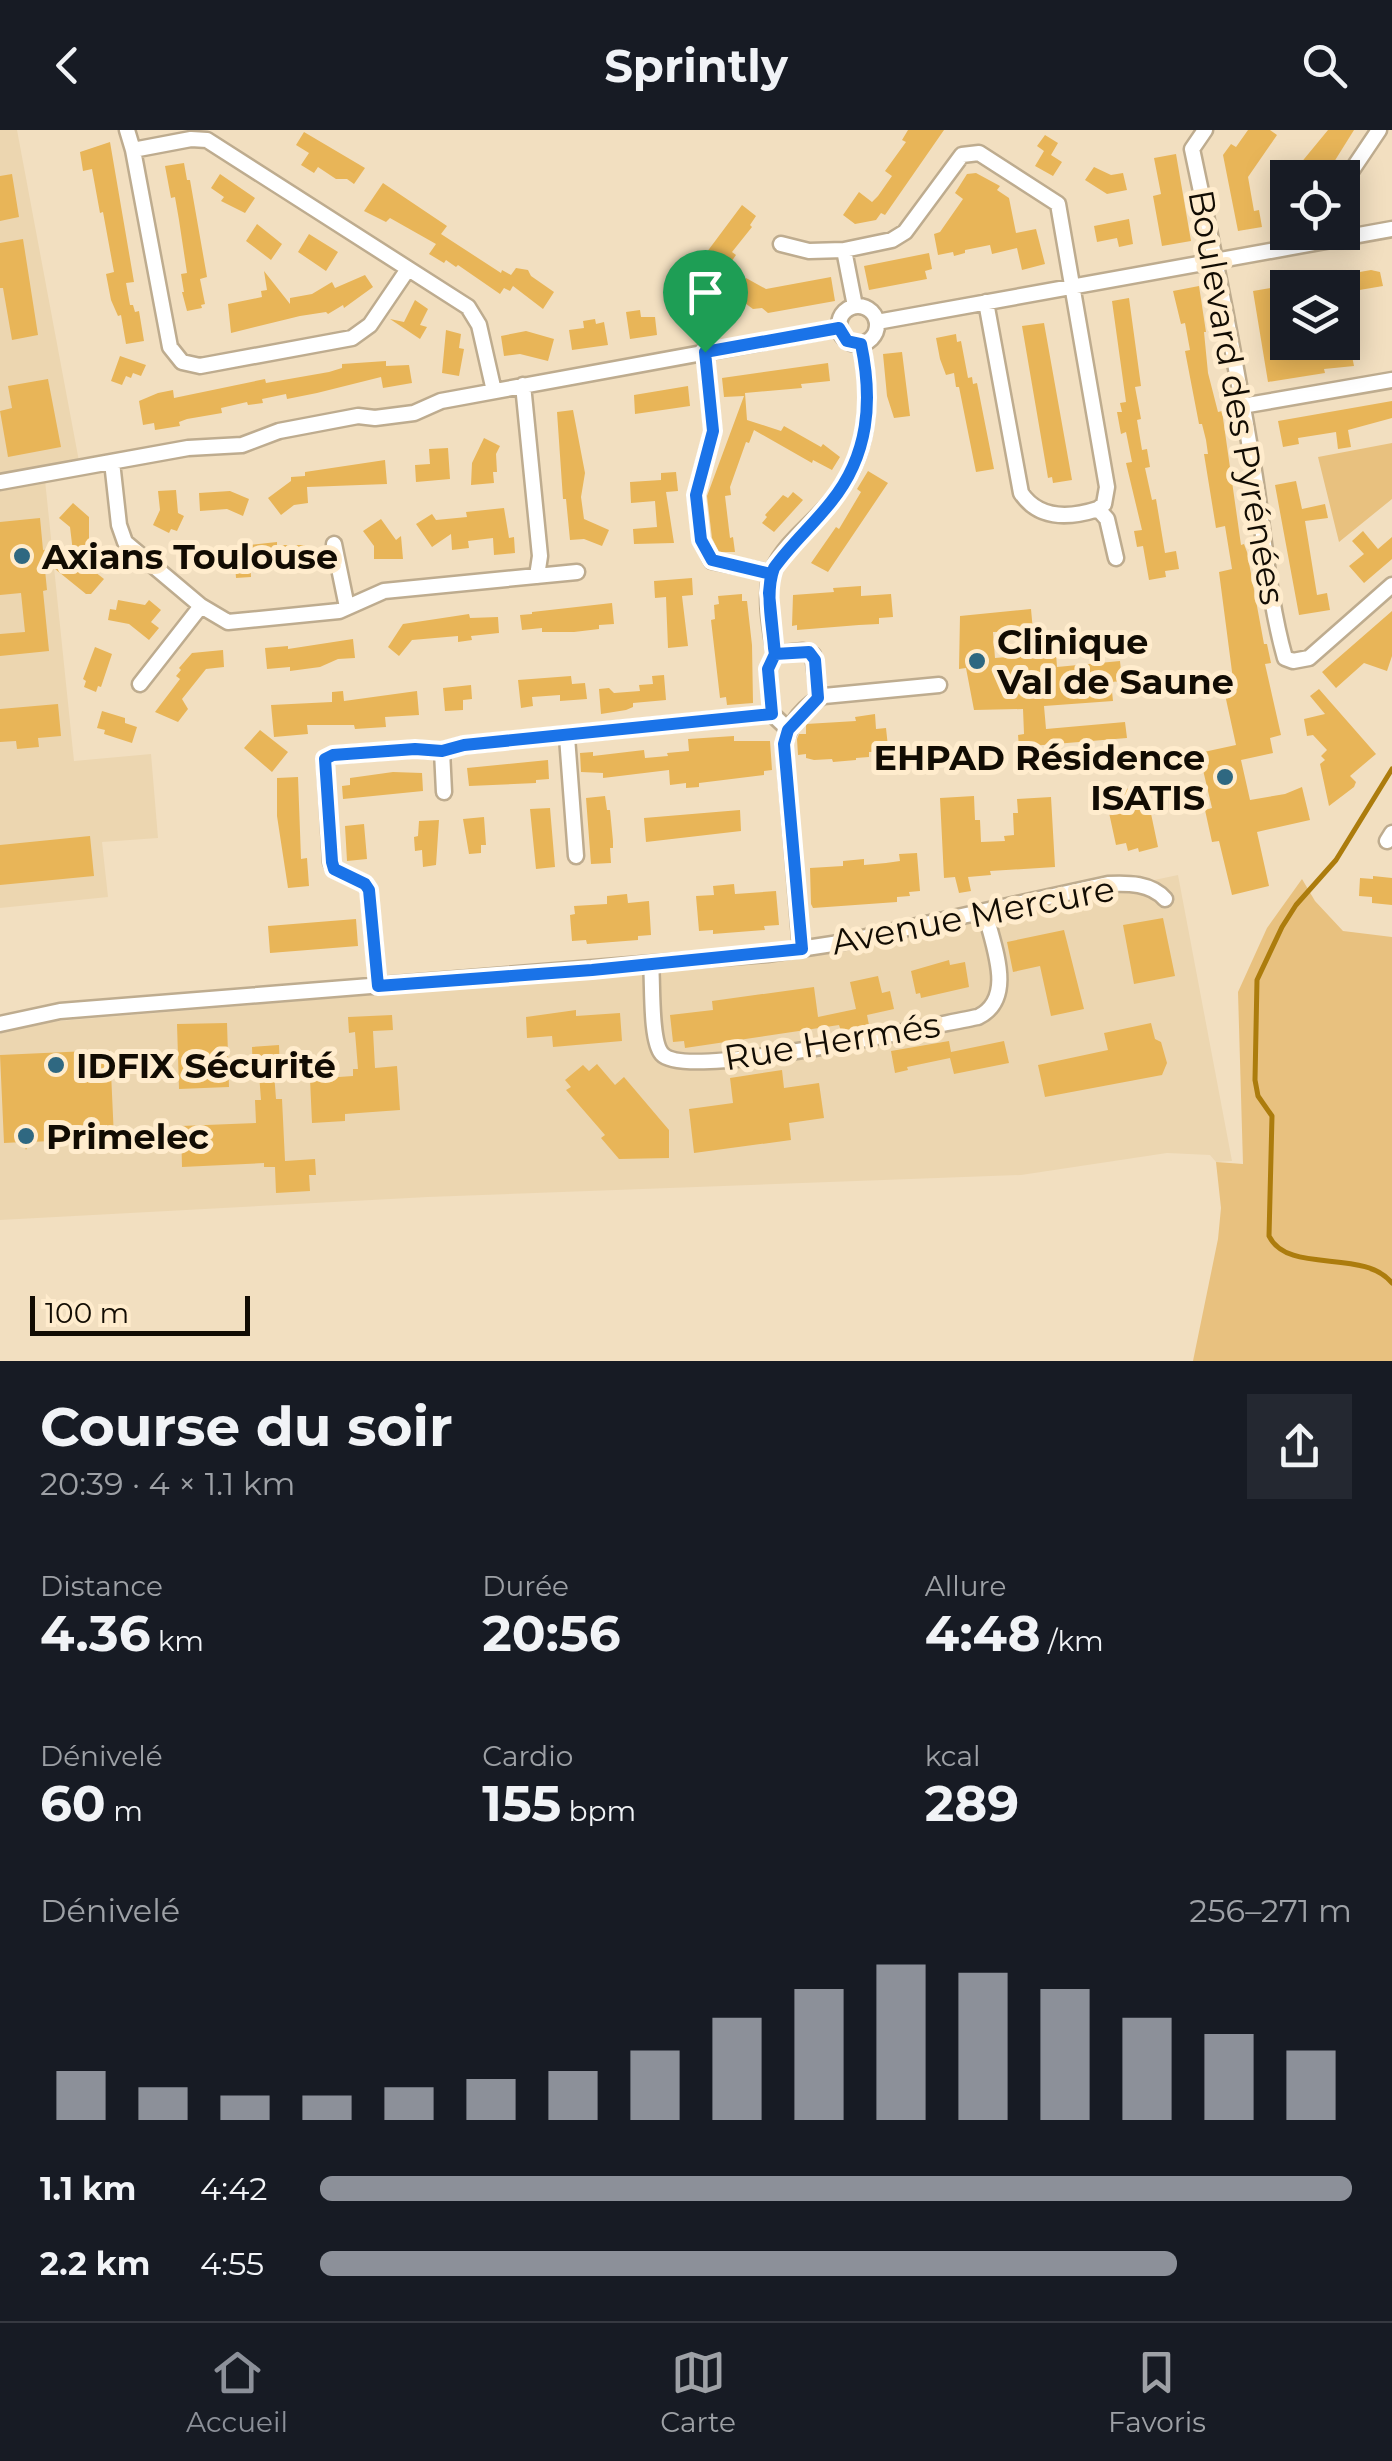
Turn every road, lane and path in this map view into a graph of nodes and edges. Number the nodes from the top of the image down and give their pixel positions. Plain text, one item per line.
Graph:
1 (127, 130) edge
2 (1205, 130) edge
3 (1380, 130) edge
4 (133, 150) junction
5 (1359, 160) edge
6 (1392, 229) edge
7 (1360, 233) edge
8 (781, 244) dead end
9 (1270, 248) edge
10 (844, 250) junction
11 (1216, 260) junction
12 (408, 269) junction
13 (1072, 286) junction
14 (986, 302) junction
15 (855, 306) junction
16 (878, 322) junction
17 (839, 328) junction
18 (861, 344) junction
19 (705, 352) junction
20 (1392, 380) edge
21 (523, 385) junction
22 (494, 391) junction
23 (1242, 406) junction
24 (112, 462) junction
25 (0, 482) edge
26 (1098, 509) junction
27 (334, 544) dead end
28 (1116, 558) dead end
29 (577, 572) dead end
30 (771, 574) junction
31 (537, 576) junction
32 (1392, 585) edge
33 (202, 606) junction
34 (347, 607) junction
35 (775, 654) junction
36 (140, 684) dead end
37 (939, 685) dead end
38 (818, 698) junction
39 (772, 714) junction
40 (788, 730) junction
41 (566, 736) junction
42 (442, 751) junction
43 (444, 792) dead end
44 (576, 856) dead end
45 (1165, 899) dead end
46 (985, 911) junction
47 (802, 949) junction
48 (651, 964) junction
49 (378, 986) junction
50 (0, 1024) edge

1 - 4 street
2 - 11 street, Boulevard des Pyrénées
3 - 5 street
4 - 12 street
4 - 12 street
6 - 7 street
8 - 10 street
9 - 11 street
10 - 13 street
10 - 15 street
11 - 13 street
11 - 23 street, Boulevard des Pyrénées
12 - 22 street
13 - 14 street
13 - 26 street
14 - 16 street
14 - 26 street
15 - 16 street
15 - 17 street
16 - 18 street
17 - 18 street
17 - 19 street
18 - 30 street
19 - 21 street
19 - 30 street
20 - 23 street
21 - 22 street
21 - 31 street
22 - 24 street
23 - 32 street, Boulevard des Pyrénées
24 - 25 street
24 - 33 street
26 - 28 street
27 - 34 street
29 - 31 street
30 - 35 street
31 - 34 street
33 - 34 street
33 - 36 street
35 - 38 street
35 - 39 street
37 - 38 street
38 - 40 street
39 - 40 street
39 - 41 street
40 - 47 street
41 - 42 street
41 - 44 street
42 - 43 street
42 - 49 street
45 - 46 street, Avenue Mercure
46 - 47 street, Avenue Mercure
46 - 48 street, Rue Hermés
47 - 48 street, Avenue Mercure
48 - 49 street, Avenue Mercure
49 - 50 street, Avenue Mercure

